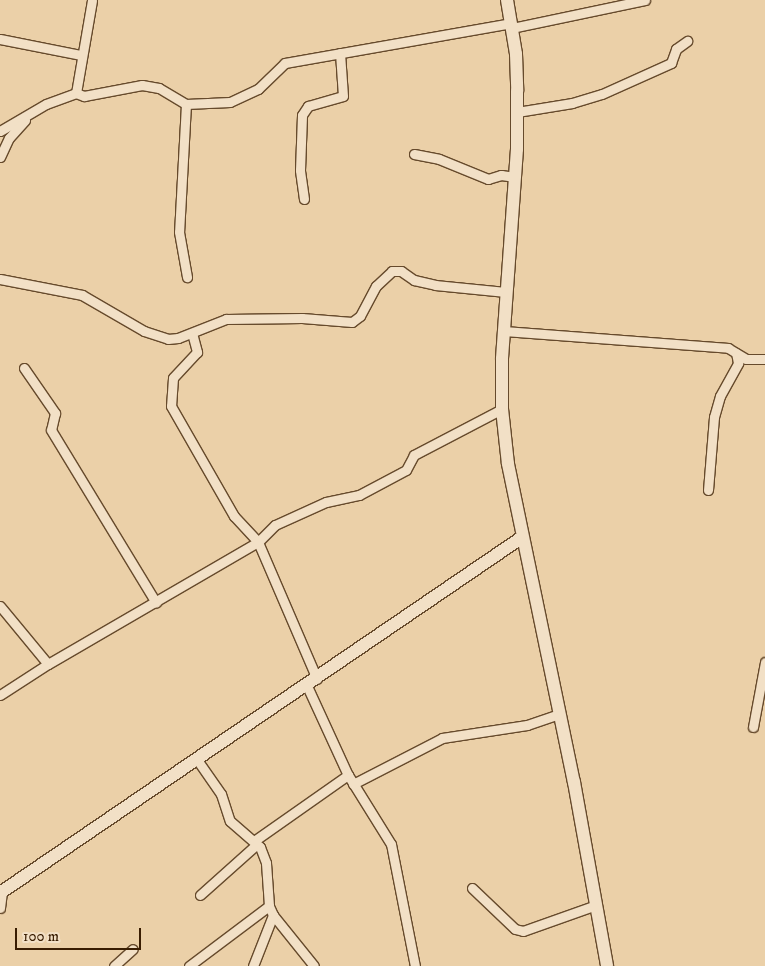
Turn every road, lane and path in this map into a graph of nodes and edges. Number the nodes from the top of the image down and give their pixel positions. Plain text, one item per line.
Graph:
1 (92, 0) edge
2 (507, 0) edge
3 (645, 0) edge
4 (512, 25) junction
5 (0, 38) edge
6 (687, 42) dead end
7 (340, 53) junction
8 (81, 55) junction
9 (76, 93) junction
10 (186, 104) junction
11 (517, 112) junction
12 (27, 117) junction
13 (0, 123) edge
14 (10, 125) junction
15 (0, 130) edge
16 (414, 154) dead end
17 (0, 157) edge
18 (515, 177) junction
19 (304, 199) dead end
20 (187, 277) dead end
21 (0, 279) edge
22 (506, 292) junction
23 (504, 331) junction
24 (192, 333) junction
25 (736, 353) junction
26 (765, 359) edge
27 (24, 368) dead end
28 (502, 409) junction
29 (708, 490) dead end
30 (521, 538) junction
31 (258, 542) junction
32 (156, 603) junction
33 (0, 606) edge
34 (765, 662) edge
35 (48, 664) junction
36 (312, 682) junction
37 (0, 696) edge
38 (559, 714) junction
39 (753, 727) dead end
40 (198, 761) junction
41 (348, 775) junction
42 (353, 784) junction
43 (255, 842) junction
44 (472, 888) dead end
45 (1, 892) edge
46 (200, 895) dead end
47 (596, 905) junction
48 (0, 908) edge
49 (271, 910) junction
50 (133, 949) dead end
51 (114, 966) edge
52 (189, 966) edge
53 (253, 966) edge
54 (314, 966) edge
55 (415, 966) edge
56 (607, 966) edge

1 - 8 street
2 - 4 street
3 - 4 street
4 - 7 street
4 - 11 street
5 - 8 street
6 - 11 street
7 - 10 street
7 - 19 street
8 - 9 street
9 - 10 street
9 - 12 street
10 - 20 street
11 - 18 street
12 - 14 street
12 - 17 street
13 - 14 street
14 - 15 street
16 - 18 street
18 - 22 street
21 - 24 street
22 - 23 street
22 - 24 street
23 - 25 street
23 - 28 street
24 - 31 street
25 - 26 street
25 - 29 street
27 - 32 street
28 - 30 street
28 - 31 street
30 - 36 street
30 - 38 street
31 - 32 street
31 - 36 street
32 - 35 street
33 - 35 street
34 - 39 street
35 - 37 street
36 - 40 street
36 - 41 street
38 - 42 street
38 - 47 street
40 - 43 street
40 - 45 street
41 - 42 street
41 - 43 street
42 - 55 street
43 - 46 street
43 - 49 street
44 - 47 street
45 - 48 street
47 - 56 street
49 - 52 street
49 - 53 street
49 - 54 street
50 - 51 street

